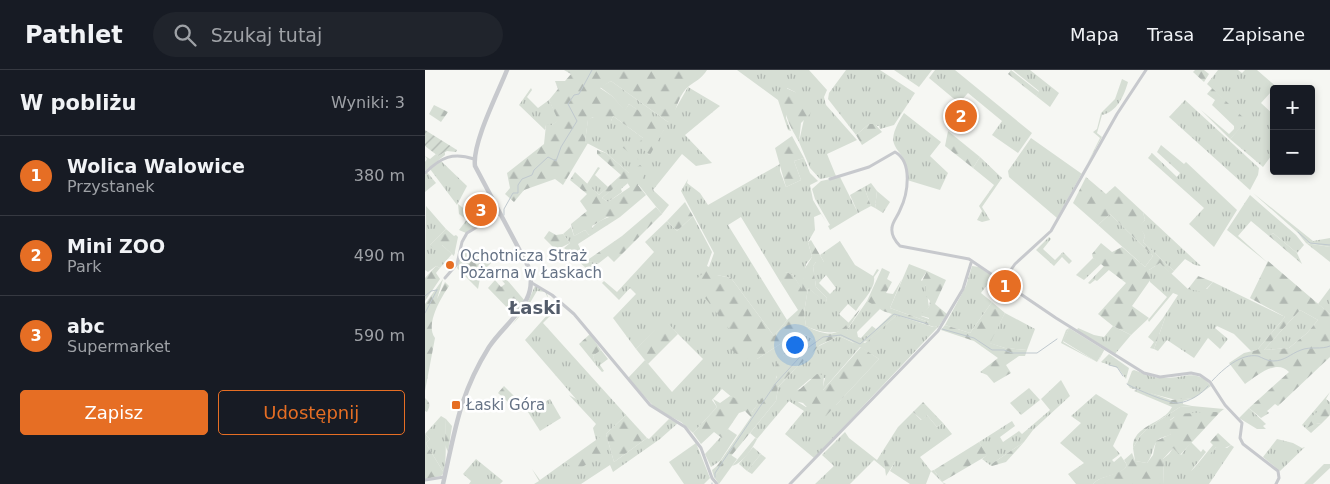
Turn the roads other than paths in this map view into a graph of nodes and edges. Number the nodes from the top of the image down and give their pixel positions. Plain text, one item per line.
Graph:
1 (507, 70) edge
2 (1146, 70) edge
3 (475, 159) junction
4 (425, 173) edge
5 (830, 179) dead end
6 (500, 213) junction
7 (971, 263) junction
8 (445, 278) dead end
9 (1003, 281) junction
10 (532, 284) junction
11 (445, 477) junction
12 (425, 480) edge
13 (443, 484) edge
14 (717, 484) edge
15 (790, 484) edge
16 (1276, 484) edge

1 - 3 street
2 - 9 street
3 - 4 street
3 - 6 street
5 - 7 street
6 - 8 street
6 - 10 street
7 - 9 street
7 - 15 street
9 - 16 street
10 - 11 street
10 - 14 street
11 - 12 street
11 - 13 street

